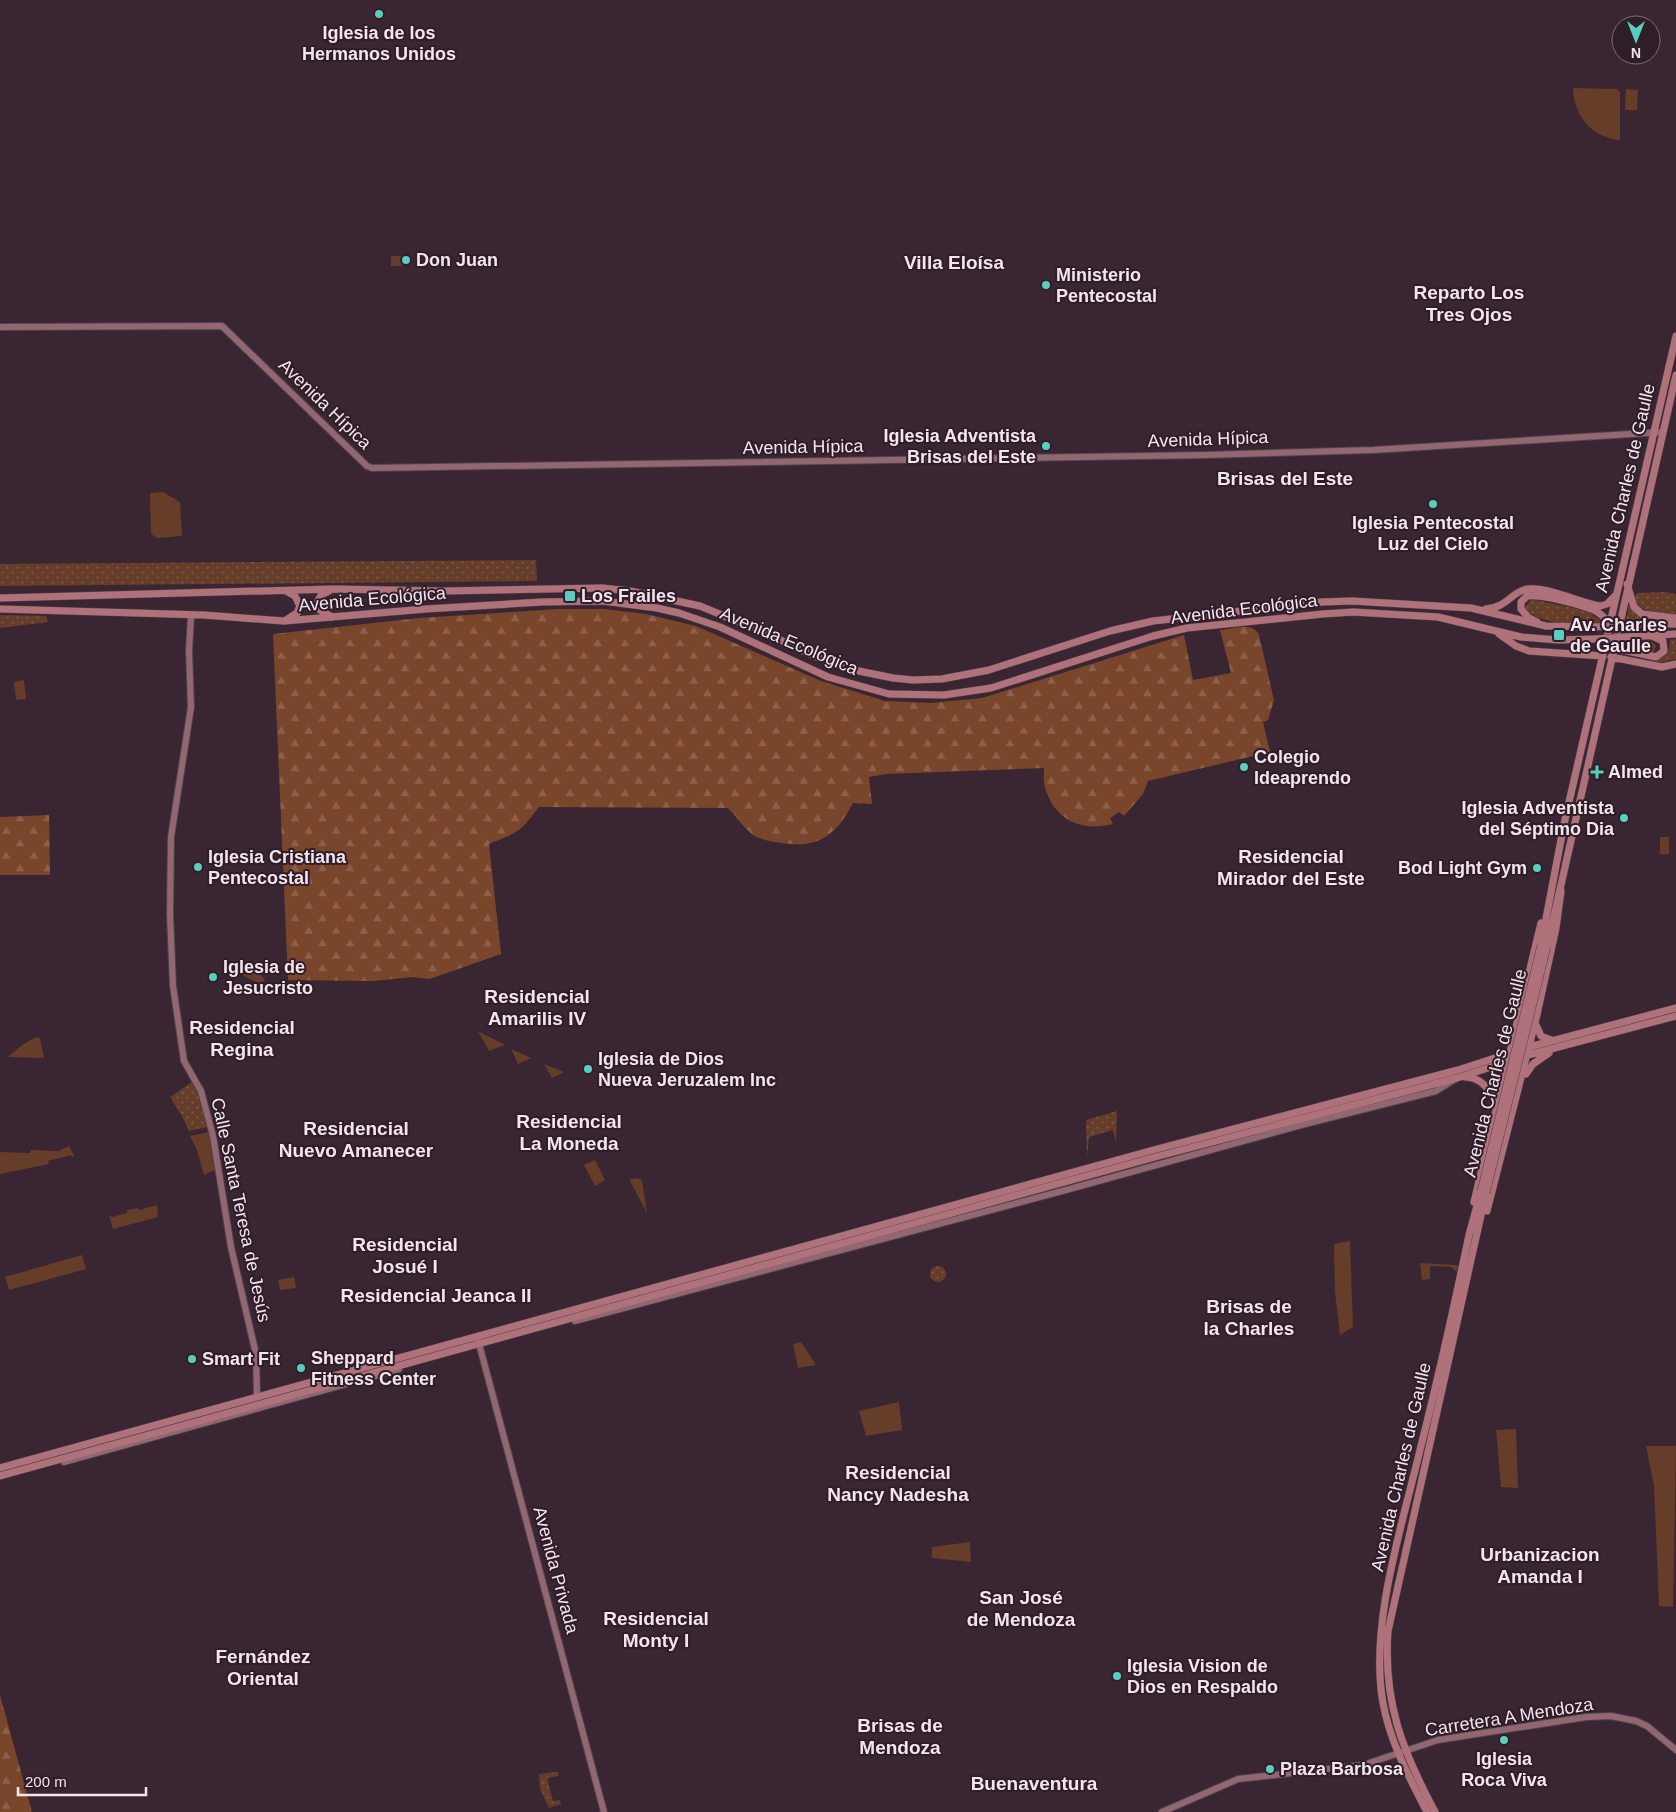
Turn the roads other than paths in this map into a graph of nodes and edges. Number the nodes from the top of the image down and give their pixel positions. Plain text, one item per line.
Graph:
1 (0, 327) edge
2 (1676, 336) edge
3 (1676, 375) edge
4 (1663, 432) junction
5 (1654, 433) junction
6 (1628, 584) junction
7 (334, 589) junction
8 (281, 590) junction
9 (1616, 596) junction
10 (0, 598) edge
11 (0, 608) edge
12 (1479, 610) junction
13 (191, 616) junction
14 (334, 617) junction
15 (1676, 618) edge
16 (284, 621) junction
17 (1609, 623) junction
18 (1676, 624) edge
19 (1546, 626) junction
20 (1495, 631) junction
21 (1676, 634) edge
22 (1650, 635) junction
23 (1613, 648) junction
24 (1602, 656) junction
25 (1611, 657) junction
26 (1676, 664) edge
27 (1560, 881) junction
28 (1550, 889) junction
29 (1544, 946) junction
30 (1676, 1008) edge
31 (1676, 1016) edge
32 (1519, 1018) junction
33 (1536, 1019) junction
34 (1560, 1043) junction
35 (1529, 1051) junction
36 (1511, 1052) junction
37 (1509, 1060) junction
38 (1480, 1064) junction
39 (1457, 1078) junction
40 (1518, 1098) junction
41 (1498, 1104) junction
42 (1484, 1192) junction
43 (1469, 1235) junction
44 (1478, 1237) junction
45 (478, 1342) junction
46 (257, 1396) junction
47 (0, 1468) edge
48 (0, 1476) edge
49 (0, 1480) edge
50 (1409, 1514) junction
51 (1676, 1750) edge
52 (1402, 1753) junction
53 (604, 1812) edge
54 (1162, 1812) edge
55 (1426, 1812) edge
56 (1435, 1812) edge

1 - 5 street, Avenida Hípica
2 - 5 main road, Avenida Charles de Gaulle
3 - 4 main road, Avenida Charles de Gaulle
4 - 5 street, Avenida Hípica
4 - 6 main road, Avenida Charles de Gaulle
5 - 9 main road, Avenida Charles de Gaulle
6 - 15 main road
6 - 23 main road, Avenida Charles de Gaulle
7 - 8 main road
7 - 12 main road
7 - 14 main road
8 - 10 main road
8 - 16 main road
9 - 12 main road
9 - 17 main road, Avenida Charles de Gaulle
11 - 13 main road, Avenida Ecológica
12 - 19 main road
13 - 16 main road, Avenida Ecológica
13 - 46 street, Calle Santa Teresa de Jesús
14 - 16 main road, Avenida Ecológica
14 - 20 main road, Avenida Ecológica
17 - 19 main road
17 - 24 main road, Avenida Charles de Gaulle
18 - 19 main road, bridge
20 - 22 main road, Avenida Ecológica, bridge
20 - 24 main road
21 - 22 main road, Avenida Ecológica
22 - 23 main road
23 - 25 main road, Avenida Charles de Gaulle
24 - 28 main road, Avenida Charles de Gaulle
25 - 26 main road
25 - 27 main road, Avenida Charles de Gaulle
27 - 29 main road, Avenida Charles de Gaulle
27 - 33 main road
28 - 29 main road, Avenida Charles de Gaulle
28 - 32 main road
29 - 42 main road, Avenida Charles de Gaulle, bridge
30 - 34 main road
31 - 34 main road
32 - 36 main road
32 - 38 main road
33 - 34 main road
33 - 35 main road
34 - 35 main road
34 - 40 main road
35 - 36 main road
35 - 37 main road
35 - 40 main road
36 - 37 main road
36 - 38 main road
37 - 39 main road
37 - 41 main road
38 - 45 main road
39 - 41 main road
39 - 45 main road
40 - 44 main road
41 - 43 main road
42 - 43 main road, Avenida Charles de Gaulle
42 - 44 main road, Avenida Charles de Gaulle
43 - 50 main road, Avenida Charles de Gaulle
44 - 50 main road, Avenida Charles de Gaulle
45 - 46 main road
45 - 48 main road
45 - 49 street
45 - 53 street, Avenida Privada
46 - 47 main road
50 - 52 main road, Avenida Charles de Gaulle
51 - 52 street, Carretera A Mendoza
52 - 54 street, Carretera A Mendoza
52 - 55 main road, Avenida Charles de Gaulle
52 - 56 main road, Avenida Charles de Gaulle

